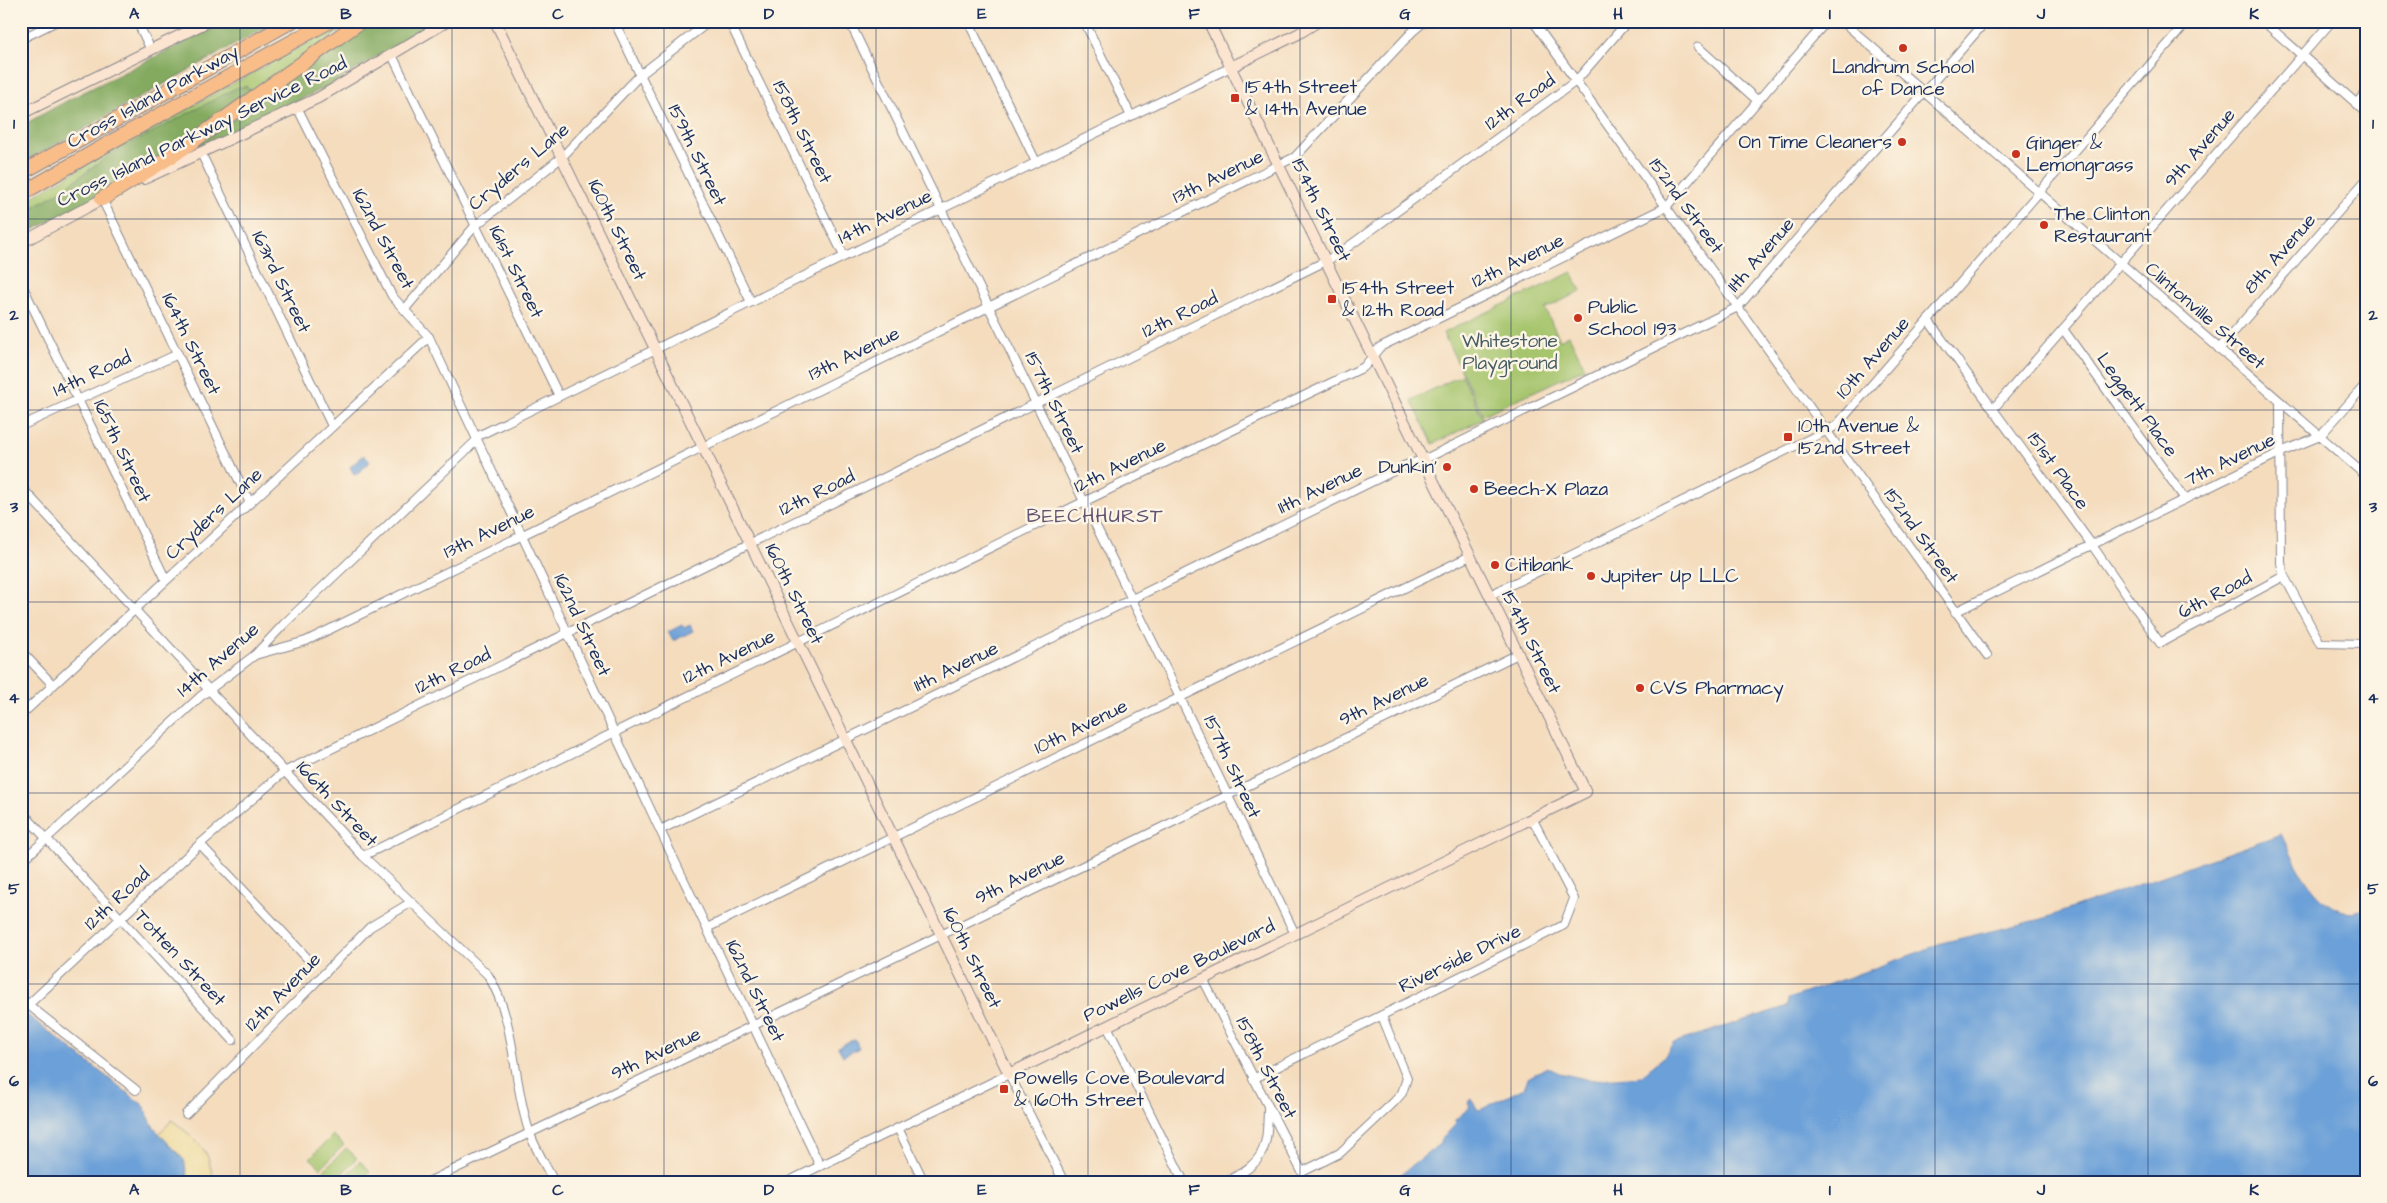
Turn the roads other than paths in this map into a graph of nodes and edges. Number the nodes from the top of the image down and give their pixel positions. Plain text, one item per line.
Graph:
1 (57, 21) edge
2 (137, 21) edge
3 (209, 21) edge
4 (292, 21) edge
5 (330, 21) edge
6 (360, 21) edge
7 (448, 21) edge
8 (495, 21) edge
9 (614, 21) edge
10 (710, 21) edge
11 (730, 21) edge
12 (849, 21) edge
13 (968, 21) edge
14 (1084, 21) edge
15 (1208, 21) edge
16 (1425, 21) edge
17 (1533, 21) edge
18 (1628, 21) edge
19 (1827, 21) edge
20 (1842, 21) edge
21 (1986, 21) edge
22 (2188, 21) edge
23 (2263, 21) edge
24 (2332, 21) edge
25 (1314, 24) edge
26 (21, 39) edge
27 (1698, 47) dead end
28 (151, 50) junction
29 (392, 55) junction
30 (2302, 56) junction
31 (1231, 67) junction
32 (640, 75) junction
33 (1576, 81) junction
34 (1924, 92) junction
35 (2366, 92) edge
36 (1758, 101) junction
37 (2356, 104) junction
38 (298, 108) junction
39 (2366, 112) edge
40 (21, 114) edge
41 (1131, 116) junction
42 (201, 153) junction
43 (562, 158) junction
44 (1036, 162) junction
45 (1279, 165) junction
46 (21, 172) edge
47 (2366, 180) edge
48 (2038, 192) junction
49 (21, 194) edge
50 (102, 199) junction
51 (1666, 207) junction
52 (941, 209) junction
53 (476, 226) junction
54 (21, 243) edge
55 (844, 256) junction
56 (1326, 261) junction
57 (2120, 264) junction
58 (21, 283) edge
59 (751, 302) junction
60 (989, 306) junction
61 (1738, 307) junction
62 (405, 309) junction
63 (1928, 320) junction
64 (2063, 329) junction
65 (429, 337) junction
66 (656, 348) junction
67 (2218, 349) junction
68 (178, 354) junction
69 (1372, 356) junction
70 (2366, 384) edge
71 (559, 396) junction
72 (79, 398) junction
73 (2280, 402) junction
74 (1036, 404) junction
75 (1993, 409) junction
76 (21, 426) edge
77 (332, 426) junction
78 (1826, 431) junction
79 (2320, 436) junction
80 (476, 438) junction
81 (702, 446) junction
82 (2281, 452) junction
83 (1423, 460) junction
84 (2366, 476) edge
85 (21, 487) edge
86 (2185, 499) junction
87 (1084, 501) junction
88 (250, 503) junction
89 (521, 534) junction
90 (750, 544) junction
91 (2092, 545) junction
92 (1470, 556) junction
93 (2284, 576) junction
94 (166, 580) junction
95 (1490, 596) junction
96 (1131, 599) junction
97 (134, 610) junction
98 (1956, 612) junction
99 (568, 633) junction
100 (798, 641) junction
101 (2160, 643) joint
102 (2366, 644) edge
103 (21, 651) edge
104 (1518, 654) junction
105 (255, 655) junction
106 (1987, 655) dead end
107 (53, 685) junction
108 (208, 690) junction
109 (1181, 697) junction
110 (21, 715) edge
111 (614, 731) junction
112 (846, 739) junction
113 (284, 772) junction
114 (1586, 792) joint
115 (1227, 795) junction
116 (21, 811) edge
117 (1532, 818) junction
118 (660, 830) junction
119 (893, 837) junction
120 (46, 838) junction
121 (200, 844) junction
122 (363, 856) junction
123 (21, 862) edge
124 (410, 903) junction
125 (120, 918) junction
126 (707, 928) junction
127 (1295, 934) junction
128 (941, 935) junction
129 (309, 960) dead end
130 (1203, 979) junction
131 (21, 998) edge
132 (29, 1004) junction
133 (1382, 1016) junction
134 (753, 1025) junction
135 (1107, 1026) junction
136 (233, 1040) dead end
137 (1009, 1074) junction
138 (1253, 1079) junction
139 (136, 1090) dead end
140 (1268, 1106) junction
141 (186, 1114) dead end
142 (898, 1128) junction
143 (530, 1134) junction
144 (820, 1166) junction
145 (428, 1182) edge
146 (554, 1182) edge
147 (787, 1182) edge
148 (924, 1182) edge
149 (1064, 1182) edge
150 (1184, 1182) edge
151 (1225, 1182) edge

1 - 26 street
2 - 28 street
3 - 28 street
4 - 46 highway, Cross Island Parkway
5 - 49 highway, Cross Island Parkway
6 - 50 highway
7 - 29 street, Cross Island Parkway Service Road
8 - 43 street, 160th Street
9 - 32 street, 159th Street
10 - 32 street, Cryders Lane
11 - 55 street, 158th Street
12 - 52 street, 157th Street
13 - 44 street
14 - 41 street
15 - 31 street, 154th Street
16 - 45 street, 13th Avenue
17 - 33 street, 152nd Street
18 - 33 street, 12th Road
19 - 36 street, 12th Avenue
20 - 34 street, Clintonville Street
21 - 34 street, 11th Avenue
22 - 48 street, 10th Avenue
23 - 30 street
24 - 30 street, 9th Avenue
25 - 31 street, 14th Avenue
27 - 36 street
28 - 40 street
29 - 38 street, Cross Island Parkway Service Road
29 - 53 street, 161st Street
30 - 37 street
30 - 57 street, 9th Avenue
31 - 41 street, 14th Avenue
31 - 45 street, 154th Street
32 - 43 street, Cryders Lane
32 - 59 street, 159th Street
33 - 51 street, 152nd Street
33 - 56 street, 12th Road
34 - 48 street, Clintonville Street
34 - 61 street, 11th Avenue
35 - 37 street
36 - 51 street, 12th Avenue
37 - 39 street
38 - 42 street, Cross Island Parkway Service Road
38 - 62 street, 162nd Street
41 - 44 street, 14th Avenue
42 - 50 street, Cross Island Parkway Service Road
42 - 77 street, 163rd Street
43 - 53 street, Cryders Lane
43 - 66 street, 160th Street
44 - 52 street, 14th Avenue
45 - 56 street, 154th Street
45 - 60 street, 13th Avenue
47 - 67 street, 8th Avenue
48 - 57 street, Clintonville Street
48 - 63 street, 10th Avenue
50 - 54 street, Cross Island Parkway Service Road
50 - 68 street, 164th Street
51 - 61 street, 152nd Street
51 - 69 street, 12th Avenue
52 - 55 street, 14th Avenue
52 - 60 street, 157th Street
53 - 62 street, Cryders Lane
53 - 71 street, 161st Street
55 - 59 street, 14th Avenue
56 - 69 street, 154th Street
56 - 74 street, 12th Road
57 - 64 street, 9th Avenue
57 - 67 street, Clintonville Street
58 - 72 street, 165th Street
59 - 66 street, 14th Avenue
60 - 74 street, 157th Street
60 - 81 street, 13th Avenue
61 - 78 street, 152nd Street
61 - 83 street, 11th Avenue
62 - 65 street, 162nd Street
63 - 75 street, 151st Place
63 - 78 street, 10th Avenue
64 - 75 street, 9th Avenue
64 - 86 street, Leggett Place
65 - 77 street, Cryders Lane
65 - 80 street, 162nd Street
66 - 71 street, 14th Avenue
66 - 81 street, 160th Street
67 - 73 street, Clintonville Street
68 - 72 street, 14th Road
68 - 88 street, 164th Street
69 - 83 street, 154th Street
69 - 87 street, 12th Avenue
70 - 79 street, 7th Avenue
71 - 80 street, 14th Avenue
72 - 76 street, 14th Road
72 - 94 street, 165th Street
73 - 79 street, Clintonville Street
73 - 82 street
74 - 87 street, 157th Street
74 - 90 street, 12th Road
75 - 91 street, 151st Place
77 - 88 street, Cryders Lane
78 - 95 street, 10th Avenue
78 - 98 street, 152nd Street
79 - 82 street, 7th Avenue
79 - 84 street, Clintonville Street
80 - 89 street, 162nd Street
80 - 105 street, 14th Avenue
81 - 89 street, 13th Avenue
81 - 90 street, 160th Street
82 - 86 street, 7th Avenue
82 - 93 street
83 - 92 street, 154th Street
83 - 96 street, 11th Avenue
85 - 97 street, 166th Street
86 - 91 street, 7th Avenue
87 - 96 street, 157th Street
87 - 100 street, 12th Avenue
88 - 94 street, Cryders Lane
89 - 99 street, 162nd Street
89 - 105 street, 13th Avenue
90 - 99 street, 12th Road
90 - 100 street, 160th Street
91 - 98 street
91 - 101 street, 151st Place
92 - 95 street, 154th Street
92 - 109 street, 10th Avenue
93 - 101 street, 6th Road
93 - 102 street
94 - 97 street, Cryders Lane
95 - 104 street, 154th Street
96 - 109 street, 157th Street
96 - 112 street, 11th Avenue
97 - 107 street, Cryders Lane
97 - 108 street, 166th Street
98 - 106 street, 152nd Street
99 - 111 street, 162nd Street
99 - 113 street, 12th Road
100 - 111 street, 12th Avenue
100 - 112 street, 160th Street
103 - 107 street
104 - 114 street, 154th Street
104 - 115 street, 9th Avenue
105 - 108 street, 14th Avenue
107 - 110 street, Cryders Lane
108 - 113 street, 166th Street
108 - 120 street, 14th Avenue
109 - 115 street, 157th Street
109 - 119 street, 10th Avenue
111 - 118 street, 162nd Street
111 - 122 street, 12th Avenue
112 - 118 street, 11th Avenue
112 - 119 street, 160th Street
113 - 121 street, 12th Road
113 - 122 street, 166th Street
114 - 117 street, Powells Cove Boulevard
115 - 127 street, 157th Street
115 - 128 street, 9th Avenue
116 - 120 street, Totten Street
117 - 127 street, Powells Cove Boulevard
117 - 133 street, Riverside Drive
118 - 126 street, 162nd Street
119 - 126 street, 10th Avenue
119 - 128 street, 160th Street
120 - 123 street, 14th Avenue
120 - 125 street, Totten Street
121 - 125 street, 12th Road
121 - 129 street
122 - 124 street, 166th Street
124 - 141 street, 12th Avenue
124 - 143 street, 166th Street
125 - 132 street, 12th Road
125 - 136 street, Totten Street
126 - 134 street, 162nd Street
127 - 130 street, Powells Cove Boulevard
128 - 134 street, 9th Avenue
128 - 137 street, 160th Street
130 - 135 street, Powells Cove Boulevard
130 - 138 street, 158th Street
131 - 132 street
132 - 139 street
133 - 138 street, Riverside Drive
133 - 140 street, 158th Street
134 - 143 street, 9th Avenue
134 - 144 street, 162nd Street
135 - 137 street, Powells Cove Boulevard
135 - 150 street
137 - 142 street, Powells Cove Boulevard
137 - 149 street, 160th Street
138 - 140 street, 158th Street
140 - 151 street
142 - 144 street, Powells Cove Boulevard
142 - 148 street
143 - 145 street, 9th Avenue
143 - 146 street, 166th Street
144 - 147 street, Powells Cove Boulevard

